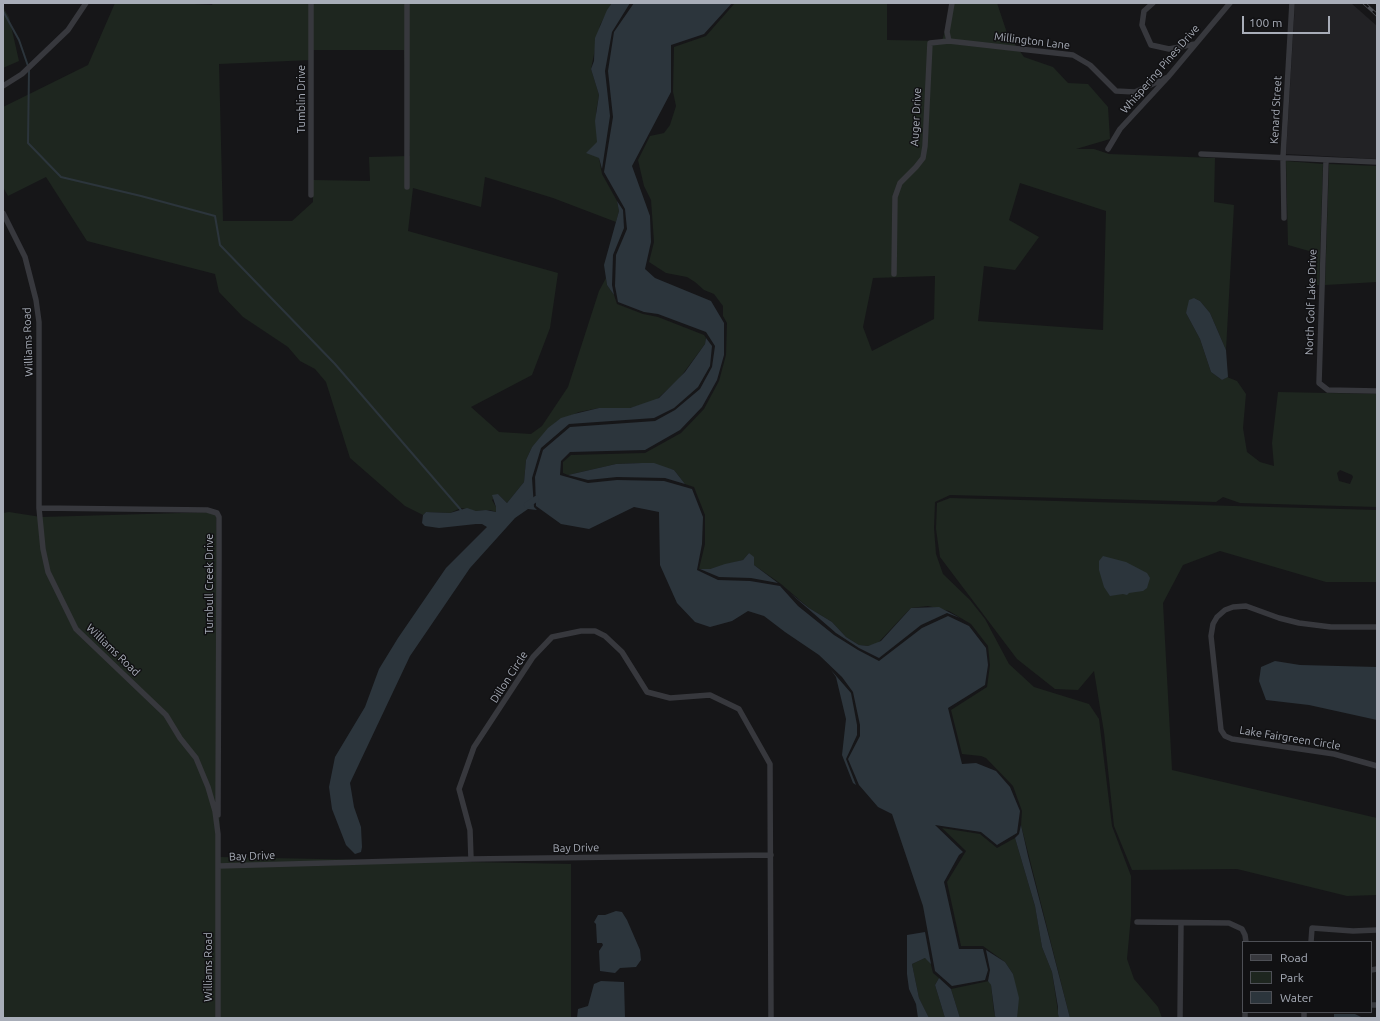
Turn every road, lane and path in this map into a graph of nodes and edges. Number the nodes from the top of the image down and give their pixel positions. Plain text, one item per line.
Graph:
1 (86, 3) edge
2 (311, 3) edge
3 (407, 3) edge
4 (952, 3) edge
5 (1153, 3) edge
6 (1230, 3) edge
7 (1292, 3) edge
8 (949, 41) junction
9 (1196, 44) junction
10 (1168, 77) junction
11 (3, 86) edge
12 (1108, 149) dead end
13 (1202, 154) dead end
14 (1283, 158) junction
15 (1326, 161) junction
16 (1377, 162) edge
17 (407, 187) dead end
18 (311, 195) dead end
19 (3, 213) edge
20 (1284, 218) dead end
21 (894, 274) dead end
22 (1377, 391) edge
23 (39, 508) junction
24 (1377, 628) edge
25 (1377, 766) edge
26 (218, 834) junction
27 (771, 855) junction
28 (470, 859) junction
29 (218, 866) junction
30 (1137, 922) dead end
31 (1181, 923) junction
32 (1377, 930) edge
33 (1246, 941) edge
34 (1311, 941) edge
35 (218, 1018) edge
36 (771, 1018) edge
37 (1180, 1018) edge

1 - 11 street
2 - 18 street, Tumblin Drive
3 - 17 street
4 - 8 street
5 - 9 street
6 - 9 street, Whispering Pines Drive
7 - 14 street, Kenard Street
8 - 10 street, Millington Lane
8 - 21 street, Auger Drive
9 - 10 street, Whispering Pines Drive
10 - 12 street, Whispering Pines Drive
13 - 14 street
14 - 15 street
14 - 20 street, Kenard Street
15 - 16 street
15 - 22 street, North Golf Lake Drive
19 - 23 street, Williams Road
23 - 26 street, Williams Road
23 - 26 street, Turnbull Creek Drive
24 - 25 street, Lake Fairgreen Circle
26 - 29 street, Williams Road
27 - 28 street, Bay Drive
27 - 28 street, Dillon Circle
27 - 36 street
28 - 29 street, Bay Drive
29 - 35 street, Williams Road
30 - 31 street
31 - 33 street
31 - 37 street
32 - 34 street

